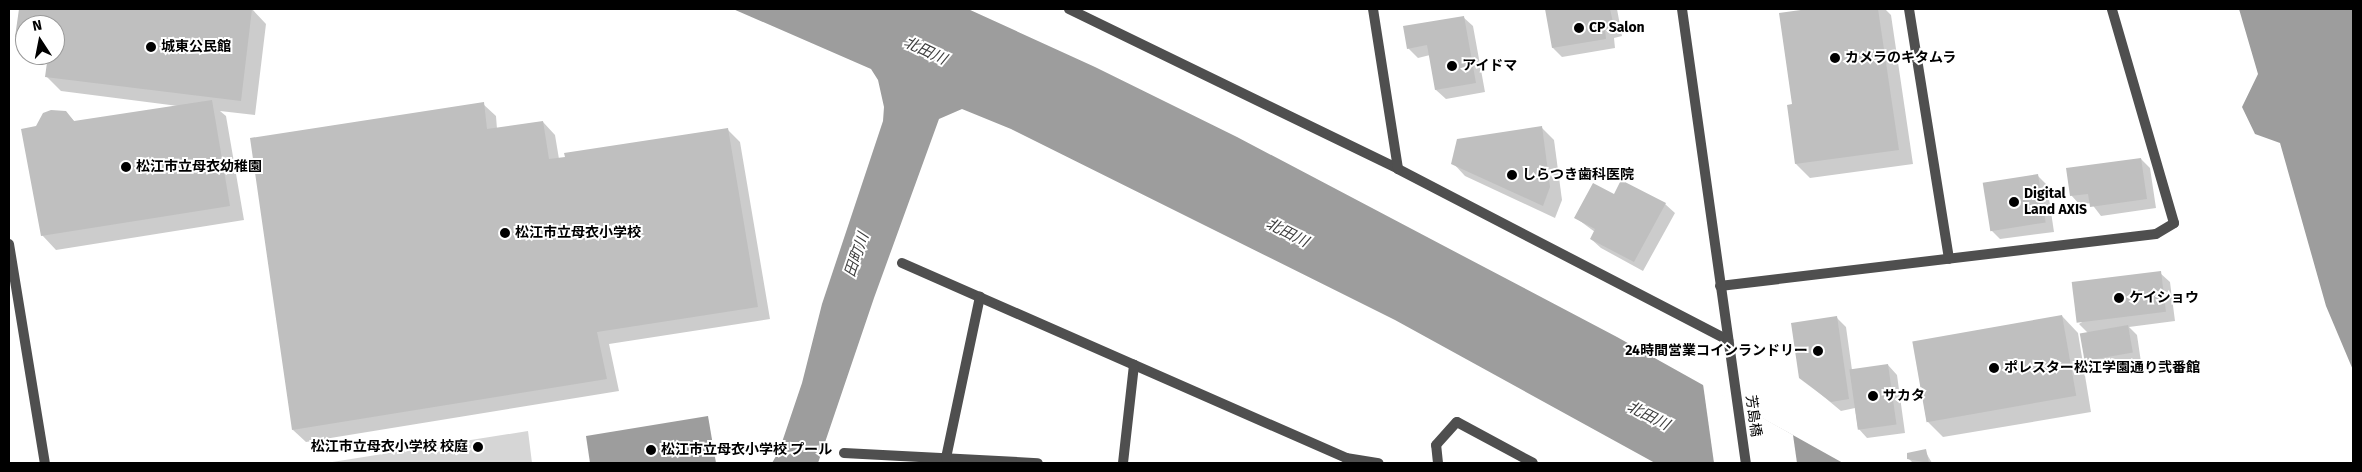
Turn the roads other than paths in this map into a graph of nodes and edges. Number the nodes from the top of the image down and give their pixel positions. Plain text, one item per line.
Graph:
1 (1069, 9) edge
2 (1373, 9) edge
3 (1682, 9) edge
4 (1910, 9) edge
5 (2112, 9) edge
6 (1398, 170) junction
7 (9, 250) edge
8 (1949, 259) junction
9 (902, 263) dead end
10 (1720, 286) junction
11 (980, 297) junction
12 (1728, 340) junction
13 (1134, 365) junction
14 (844, 453) dead end
15 (946, 458) junction
16 (45, 463) edge
17 (1038, 463) edge
18 (1123, 463) edge
19 (1379, 463) edge
20 (1438, 463) edge
21 (1533, 463) edge
22 (1746, 463) edge

1 - 6 street
2 - 6 street
3 - 10 street, 芳島橋
4 - 8 street
5 - 8 street
6 - 12 street
7 - 16 street
8 - 10 street
9 - 11 street
10 - 12 street, 芳島橋
11 - 13 street
11 - 15 street
12 - 22 street, 芳島橋
13 - 18 street
13 - 19 street
14 - 15 street
15 - 17 street
20 - 21 street

